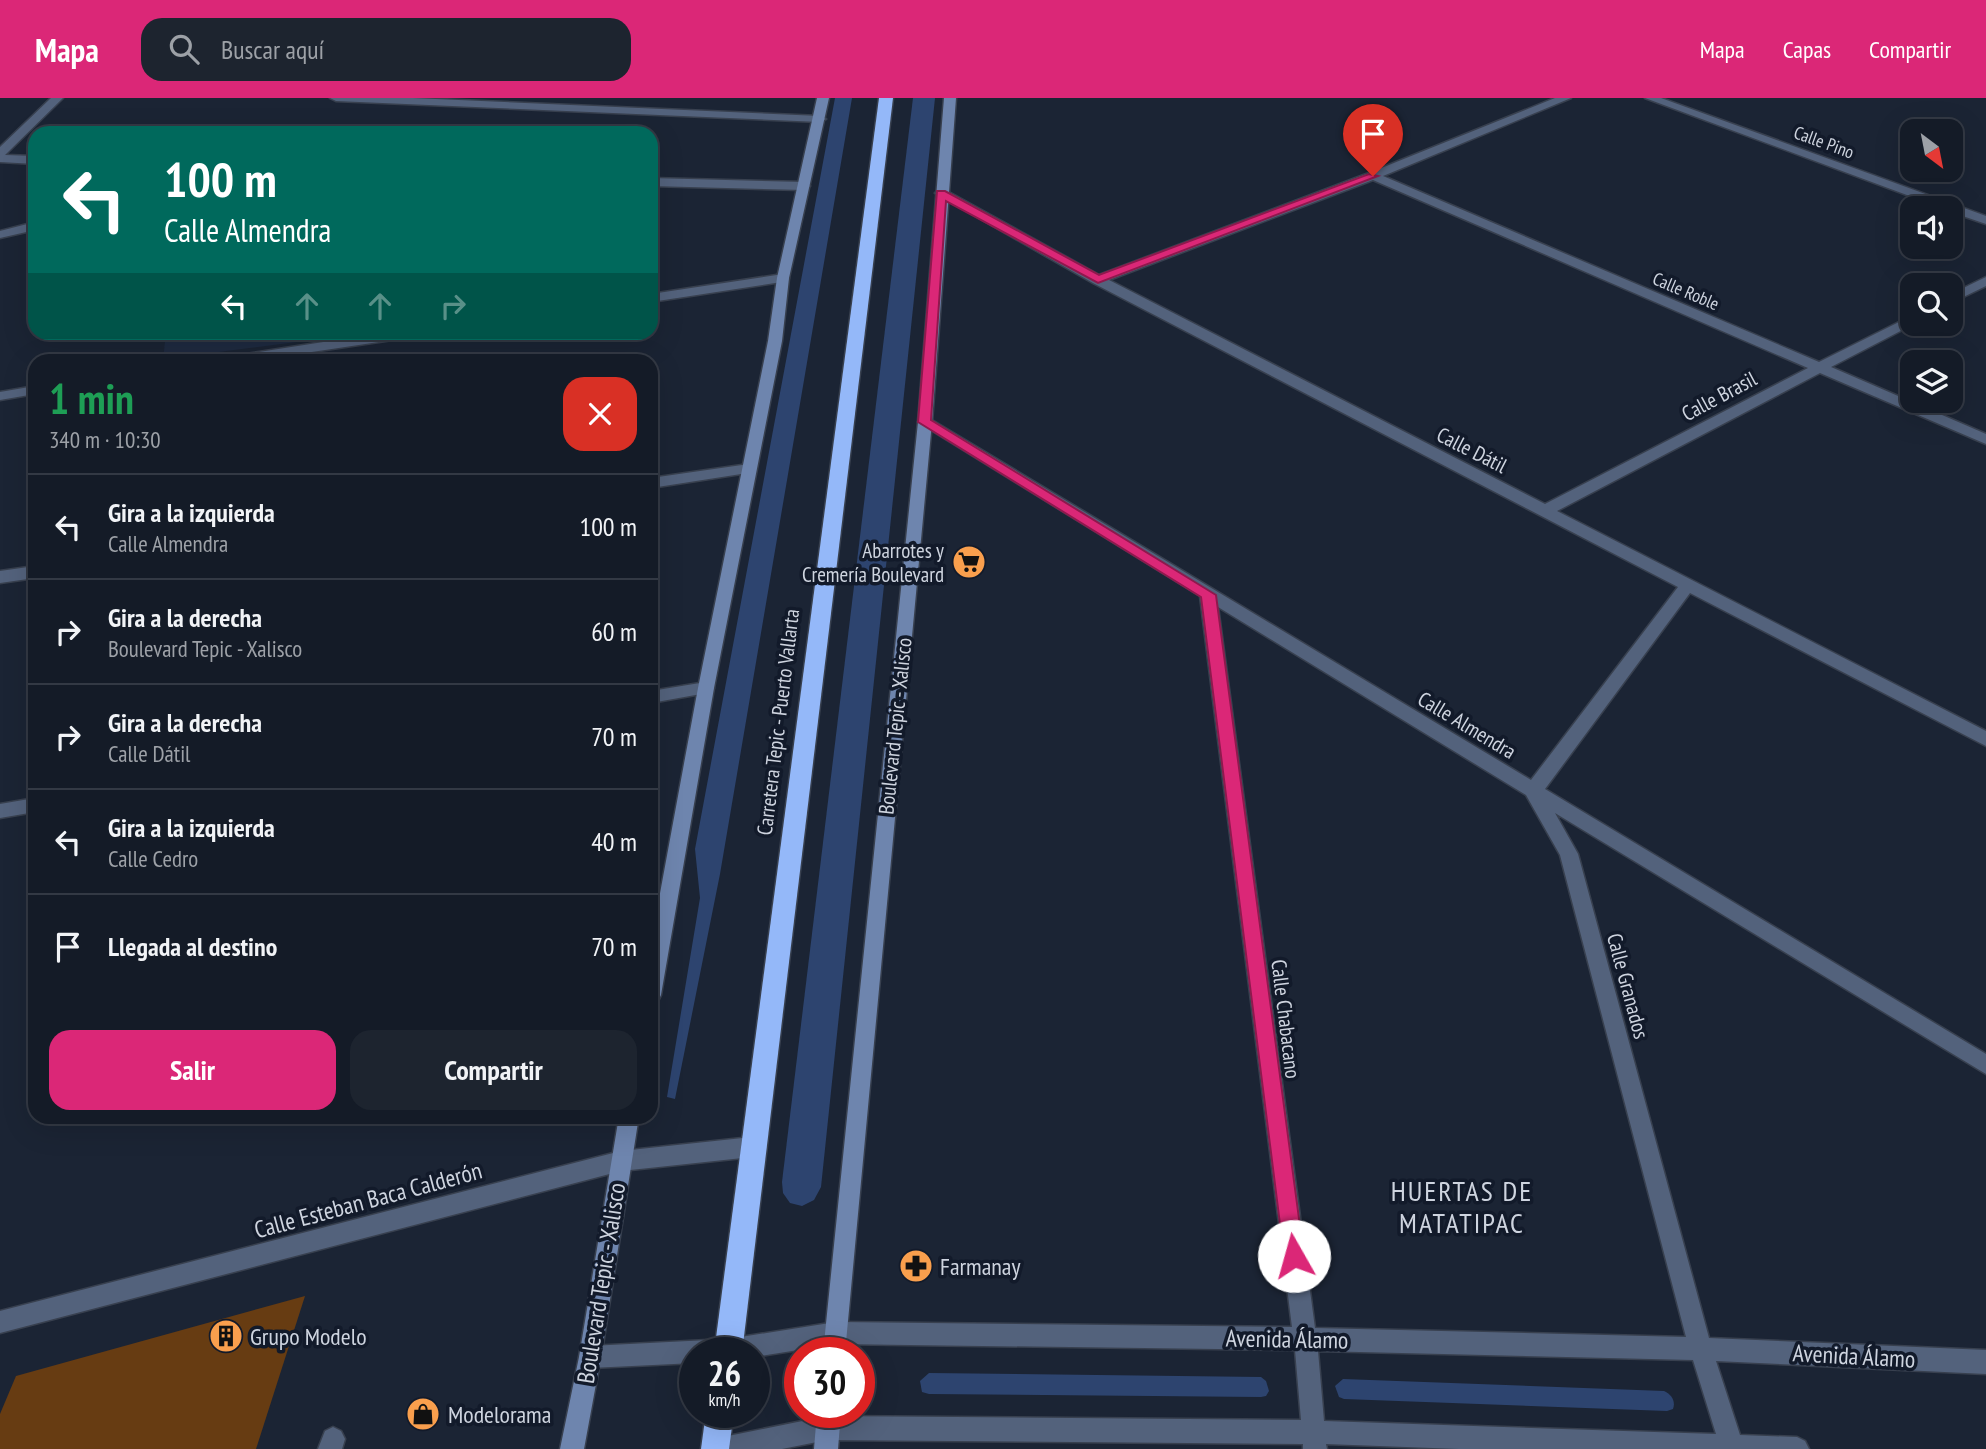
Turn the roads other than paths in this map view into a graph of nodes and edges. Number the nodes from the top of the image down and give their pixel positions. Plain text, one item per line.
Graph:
1 (57, 98) edge
2 (336, 98) edge
3 (823, 98) edge
4 (886, 98) edge
5 (950, 98) edge
6 (1565, 98) edge
7 (1651, 98) edge
8 (820, 119) junction
9 (29, 126) edge
10 (28, 128) edge
11 (0, 156) edge
12 (28, 159) edge
13 (1373, 176) junction
14 (658, 182) edge
15 (804, 186) junction
16 (941, 193) junction
17 (1986, 220) edge
18 (28, 228) edge
19 (1, 235) edge
20 (783, 278) junction
21 (1098, 280) junction
22 (1986, 281) edge
23 (1963, 293) edge
24 (658, 297) edge
25 (1900, 326) edge
26 (366, 340) edge
27 (273, 354) edge
28 (1819, 368) junction
29 (28, 391) edge
30 (0, 396) edge
31 (925, 422) junction
32 (1986, 439) edge
33 (749, 469) junction
34 (658, 482) edge
35 (1544, 511) junction
36 (28, 573) edge
37 (0, 577) edge
38 (1688, 585) junction
39 (1208, 595) junction
40 (706, 688) junction
41 (658, 696) edge
42 (1986, 739) edge
43 (1533, 791) junction
44 (28, 806) edge
45 (0, 811) edge
46 (658, 956) edge
47 (1986, 1065) edge
48 (628, 1124) edge
49 (752, 1147) junction
50 (621, 1161) junction
51 (0, 1322) edge
52 (730, 1337) edge
53 (836, 1337) edge
54 (1304, 1339) junction
55 (875, 1343) edge
56 (1701, 1349) junction
57 (679, 1353) edge
58 (590, 1357) junction
59 (1986, 1362) edge
60 (718, 1428) edge
61 (827, 1430) edge
62 (1314, 1441) edge
63 (1732, 1448) edge
64 (572, 1449) edge
65 (715, 1449) edge
66 (723, 1449) edge
67 (1797, 1449) edge

1 - 9 street
2 - 8 street
3 - 8 main road
4 - 49 highway, Carretera Tepic - Puerto Vallarta
5 - 16 main road, Boulevard Tepic - Xalisco
6 - 13 street
7 - 17 street, Calle Pino
8 - 15 main road
10 - 11 street
11 - 12 street
13 - 21 street
13 - 28 street, Calle Roble
14 - 15 street
15 - 20 main road
16 - 21 street, Calle Dátil
16 - 31 main road, Boulevard Tepic - Xalisco
18 - 19 street
20 - 24 street
20 - 33 main road
21 - 35 street, Calle Dátil
22 - 23 street
25 - 28 street, Calle Brasil
26 - 27 street
28 - 32 street, Calle Roble
28 - 35 street, Calle Brasil
29 - 30 street
31 - 39 street, Calle Almendra
31 - 53 main road, Boulevard Tepic - Xalisco
33 - 34 street
33 - 40 main road
35 - 38 street, Calle Dátil
36 - 37 street
38 - 42 street, Calle Dátil
38 - 43 street
39 - 43 street, Calle Almendra
39 - 54 street, Calle Chabacano
40 - 41 street
40 - 46 main road
43 - 47 street, Calle Almendra
43 - 56 street, Calle Granados
44 - 45 street
48 - 50 main road, Boulevard Tepic - Xalisco
49 - 50 street, Calle Esteban Baca Calderón
49 - 52 highway, Carretera Tepic - Puerto Vallarta
50 - 51 street, Calle Esteban Baca Calderón
50 - 58 main road, Boulevard Tepic - Xalisco
54 - 55 street, Avenida Álamo
54 - 56 street, Avenida Álamo
54 - 62 street, Calle Chabacano
56 - 59 street, Avenida Álamo
56 - 63 street, Calle Granados
57 - 58 street, Avenida Álamo
58 - 64 main road, Boulevard Tepic - Xalisco
60 - 65 highway
61 - 62 street
61 - 66 street
62 - 63 street
63 - 67 street

